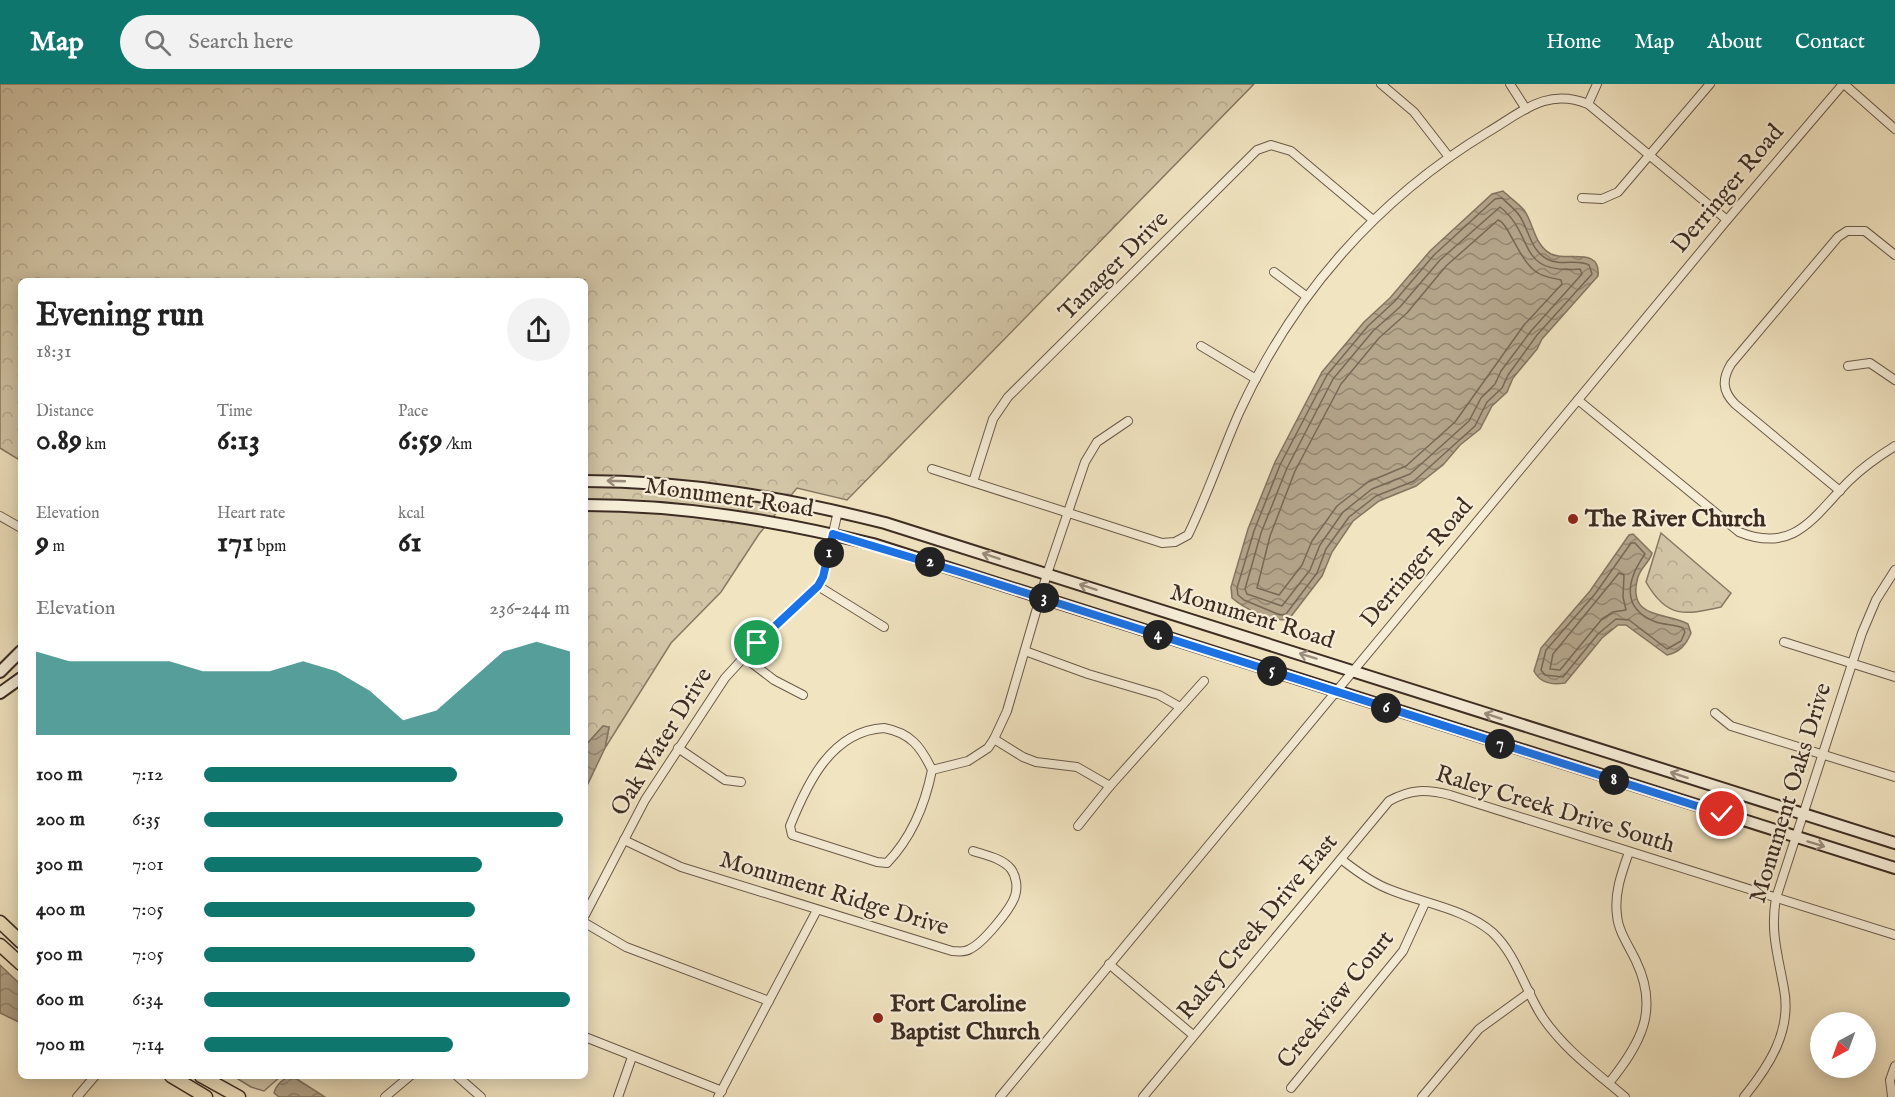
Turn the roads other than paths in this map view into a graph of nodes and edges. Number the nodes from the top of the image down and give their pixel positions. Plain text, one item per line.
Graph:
1 (1381, 84) edge
2 (1510, 84) edge
3 (1597, 84) edge
4 (1710, 84) edge
5 (1844, 84) edge
6 (1588, 104) junction
7 (1526, 109) junction
8 (1895, 129) edge
9 (1651, 156) junction
10 (1449, 158) junction
11 (1582, 198) dead end
12 (1373, 220) junction
13 (1727, 220) junction
14 (1895, 255) edge
15 (1274, 272) dead end
16 (1306, 297) junction
17 (1201, 346) dead end
18 (1848, 366) dead end
19 (1256, 378) junction
20 (1895, 380) edge
21 (1578, 400) junction
22 (1128, 421) dead end
23 (1895, 446) edge
24 (932, 469) dead end
25 (588, 481) edge
26 (973, 482) junction
27 (1840, 491) junction
28 (588, 506) edge
29 (838, 511) junction
30 (1069, 513) junction
31 (0, 516) edge
32 (18, 526) edge
33 (833, 534) junction
34 (1895, 570) edge
35 (1047, 574) junction
36 (818, 586) junction
37 (1040, 597) junction
38 (884, 627) dead end
39 (1784, 642) dead end
40 (1025, 651) junction
41 (18, 652) edge
42 (18, 653) edge
43 (744, 657) junction
44 (0, 663) edge
45 (1852, 664) junction
46 (1353, 671) junction
47 (0, 672) edge
48 (1895, 677) edge
49 (18, 680) edge
50 (1204, 681) dead end
51 (1336, 692) junction
52 (0, 693) edge
53 (803, 695) dead end
54 (1180, 706) junction
55 (1714, 713) dead end
56 (994, 739) junction
57 (678, 748) junction
58 (1823, 754) junction
59 (932, 770) junction
60 (1895, 777) edge
61 (741, 782) dead end
62 (1110, 786) junction
63 (1410, 790) joint
64 (1804, 814) junction
65 (1078, 826) dead end
66 (1796, 837) junction
67 (624, 840) junction
68 (1895, 843) edge
69 (973, 851) dead end
70 (1629, 852) junction
71 (1341, 859) junction
72 (1895, 868) edge
73 (1776, 898) junction
74 (1425, 903) junction
75 (588, 909) edge
76 (817, 910) junction
77 (0, 922) edge
78 (588, 924) edge
79 (1895, 936) edge
80 (0, 939) edge
81 (18, 939) edge
82 (0, 945) edge
83 (18, 954) edge
84 (18, 961) edge
85 (1109, 964) junction
86 (1530, 992) junction
87 (769, 1001) junction
88 (1193, 1035) junction
89 (588, 1037) edge
90 (632, 1057) junction
91 (1895, 1066) edge
92 (92, 1079) edge
93 (176, 1079) edge
94 (206, 1079) edge
95 (406, 1079) edge
96 (460, 1079) edge
97 (1609, 1083) junction
98 (1291, 1088) dead end
99 (720, 1094) edge
100 (230, 1095) edge
101 (1892, 1096) edge
102 (77, 1097) edge
103 (206, 1097) edge
104 (385, 1097) edge
105 (481, 1097) edge
106 (618, 1097) edge
107 (1000, 1097) edge
108 (1143, 1097) edge
109 (1422, 1097) edge
110 (1625, 1097) edge
111 (1744, 1097) edge

1 - 10 street
2 - 7 street
3 - 6 street
4 - 9 street
5 - 8 street
5 - 13 street, Derringer Road
6 - 7 street
6 - 9 street
7 - 10 street
9 - 11 street
9 - 13 street
10 - 12 street
12 - 16 street
12 - 26 street, Tanager Drive
13 - 21 street, Derringer Road
14 - 27 street
15 - 16 street
16 - 19 street
17 - 19 street
18 - 20 street
19 - 30 street
21 - 27 street
21 - 46 street, Derringer Road
22 - 30 street
23 - 27 street
24 - 26 street
29 -> 25 main road, Monument Road
26 - 30 street
28 - 33 main road, Monument Road
29 - 33 street, Oak Water Drive
35 -> 29 main road, Monument Road
30 - 35 street
31 - 32 street
33 - 36 street, Oak Water Drive
33 - 37 main road, Monument Road
34 - 45 street, Monument Oaks Drive
35 - 37 street
46 -> 35 main road, Monument Road
36 - 38 street
36 - 43 street, Oak Water Drive
37 - 40 street
37 - 51 main road, Monument Road
39 - 45 street
40 - 54 street
40 - 56 street
41 - 44 main road
42 - 47 main road
43 - 53 street
43 - 57 street, Oak Water Drive
45 - 48 street
45 - 58 street, Monument Oaks Drive
46 - 51 street, Derringer Road
64 -> 46 main road, Monument Road
49 - 52 main road
50 - 54 street
51 - 66 main road, Monument Road
51 - 85 street, Derringer Road
54 - 62 street
55 - 58 street
56 - 59 street
56 - 62 street
57 - 61 street
57 - 67 street, Oak Water Drive
58 - 60 street
58 - 64 street, Monument Oaks Drive
59 - 59 street
62 - 65 street
63 - 70 street, Raley Creek Drive South
63 - 71 street, Raley Creek Drive East
64 - 66 street, Monument Oaks Drive
64 - 68 main road, Monument Road
66 -> 72 main road, Monument Road
66 - 73 street, Monument Oaks Drive
67 - 75 street, Oak Water Drive
67 - 76 street, Monument Ridge Drive
69 - 76 street, Monument Ridge Drive
70 - 73 street, Raley Creek Drive South
70 - 97 street
71 - 74 street
71 - 88 street, Raley Creek Drive East
73 - 79 street, Raley Creek Drive South
73 - 111 street, Monument Oaks Drive
74 - 86 street
74 - 98 street, Creekview Court
76 - 87 street
77 - 81 main road
78 - 87 street
80 - 83 main road
82 - 84 main road
85 - 88 street
85 - 107 street, Derringer Road
86 - 97 street
86 - 109 street
87 - 99 street
88 - 108 street, Raley Creek Drive East
89 - 90 street
90 - 99 street
90 - 106 street
91 - 101 street
92 - 102 street
93 - 103 main road
94 - 100 main road
95 - 104 street
96 - 105 street
97 - 110 street

